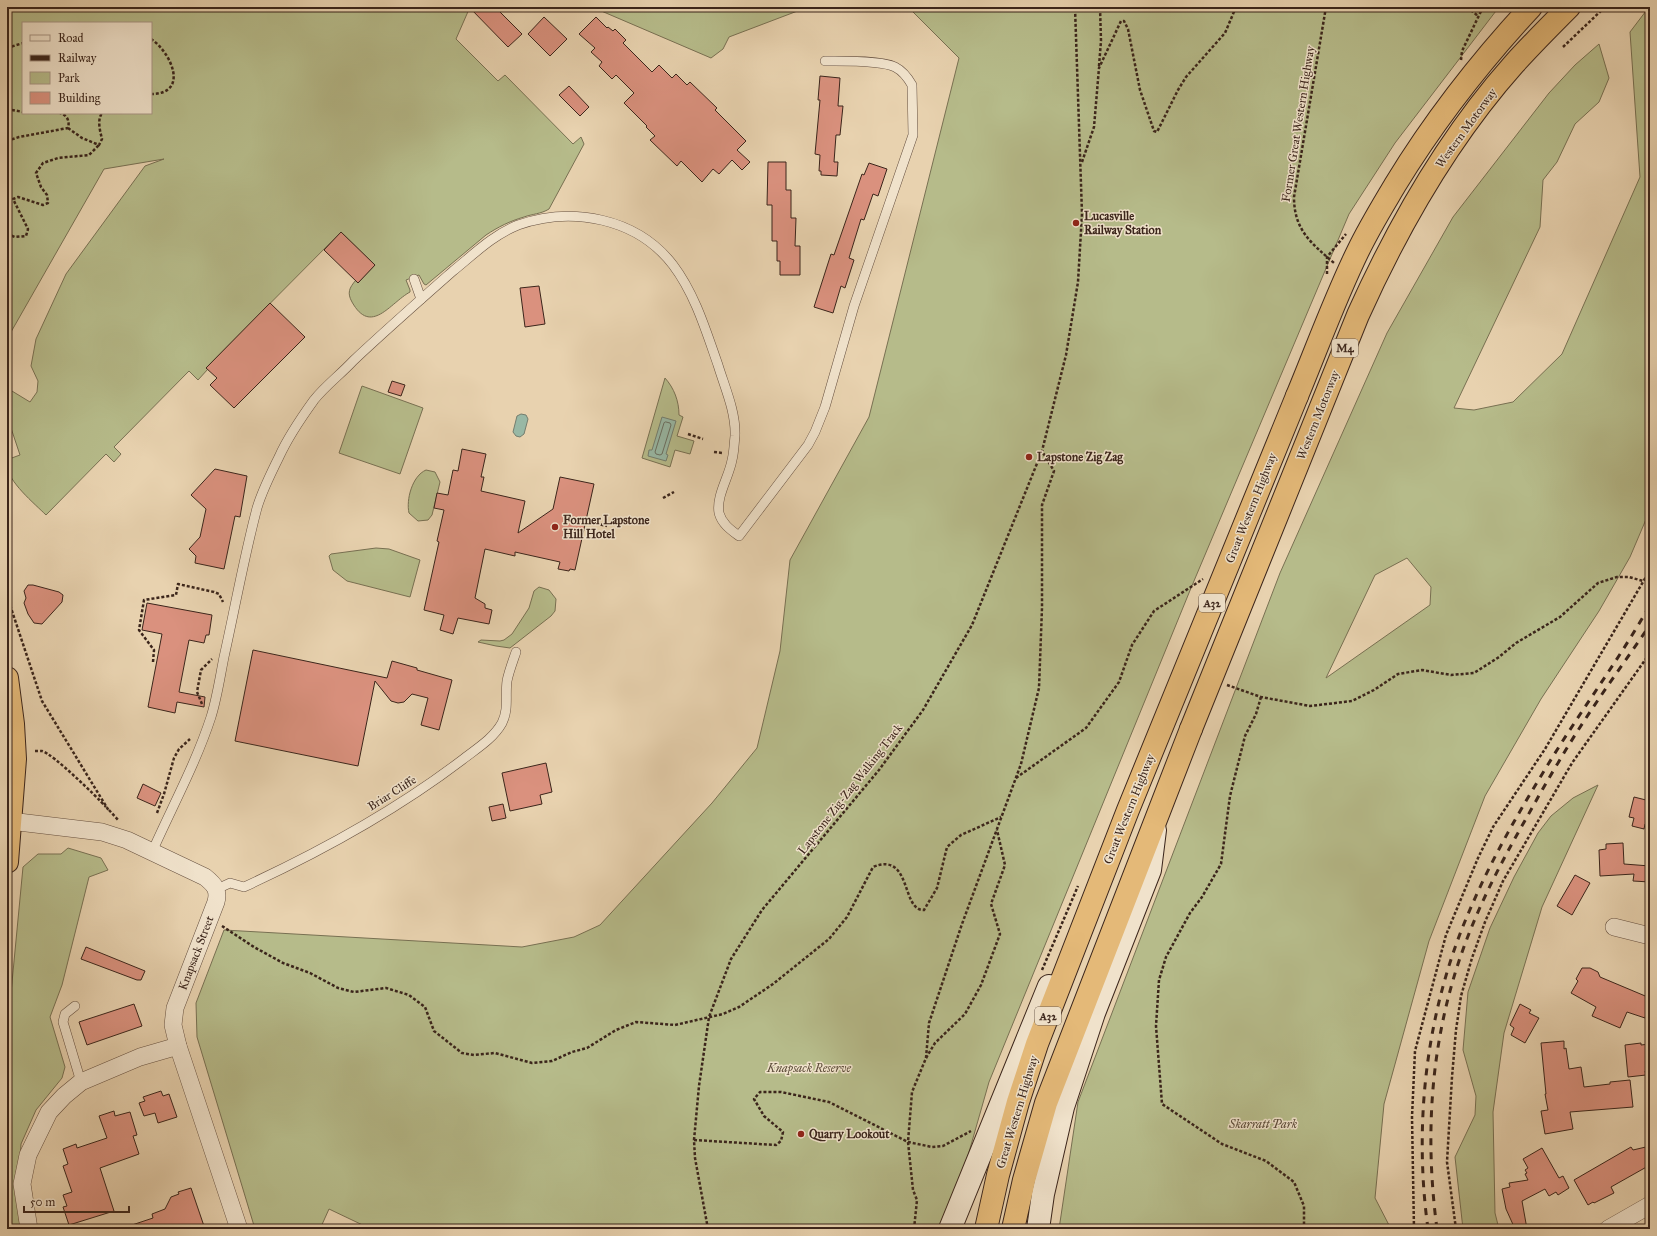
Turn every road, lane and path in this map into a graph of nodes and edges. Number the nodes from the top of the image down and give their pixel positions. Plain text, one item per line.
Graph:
1 (1075, 7) edge
2 (1100, 7) edge
3 (1236, 7) edge
4 (1326, 7) edge
5 (1467, 7) edge
6 (1531, 7) edge
7 (1569, 7) edge
8 (1605, 7) edge
9 (1478, 16) dead end
10 (152, 40) edge
11 (22, 43) edge
12 (1563, 47) dead end
13 (7, 48) edge
14 (824, 61) dead end
15 (1099, 68) junction
16 (152, 94) edge
17 (7, 108) edge
18 (22, 112) edge
19 (62, 114) edge
20 (101, 114) edge
21 (68, 128) junction
22 (7, 141) edge
23 (99, 145) junction
24 (1081, 165) junction
25 (7, 234) edge
26 (1328, 257) dead end
27 (414, 279) dead end
28 (421, 299) junction
29 (1297, 396) joint
30 (688, 434) dead end
31 (703, 439) dead end
32 (1042, 451) junction
33 (674, 492) dead end
34 (663, 498) dead end
35 (586, 521) dead end
36 (608, 526) dead end
37 (1650, 570) edge
38 (1207, 577) dead end
39 (1643, 581) junction
40 (7, 596) edge
41 (224, 607) dead end
42 (516, 652) dead end
43 (1650, 653) edge
44 (215, 655) dead end
45 (153, 662) dead end
46 (7, 678) edge
47 (1212, 680) junction
48 (1261, 697) junction
49 (202, 707) dead end
50 (1191, 729) joint
51 (193, 737) dead end
52 (35, 751) dead end
53 (1015, 779) junction
54 (1128, 810) junction
55 (110, 811) junction
56 (157, 816) dead end
57 (1001, 817) junction
58 (1156, 819) junction
59 (8, 821) edge
60 (122, 823) dead end
61 (997, 829) junction
62 (152, 852) junction
63 (7, 862) edge
64 (217, 889) junction
65 (209, 920) junction
66 (1614, 927) dead end
67 (1650, 936) edge
68 (75, 1006) dead end
69 (709, 1017) junction
70 (178, 1046) junction
71 (926, 1058) junction
72 (81, 1082) junction
73 (975, 1129) dead end
74 (694, 1140) junction
75 (908, 1142) junction
76 (1650, 1205) edge
77 (29, 1229) edge
78 (239, 1229) edge
79 (708, 1229) edge
80 (914, 1229) edge
81 (950, 1229) edge
82 (986, 1229) edge
83 (1013, 1229) edge
84 (1038, 1229) edge
85 (1304, 1229) edge
86 (1414, 1229) edge
87 (1456, 1229) edge
88 (1608, 1229) edge

1 - 24 path, Lapstone Zig-Zag Walking Track
2 - 15 path, Lapstone Zig-Zag Walking Track
3 - 15 path, Lapstone Zig-Zag Walking Track
4 - 26 path, Former Great Western Highway
5 - 9 path
6 - 29 highway, M4
7 - 47 highway, Western Motorway / M4
8 - 12 path
10 - 16 path
11 - 13 path
14 - 28 lane
15 - 24 path, Lapstone Zig-Zag Walking Track
17 - 18 path
19 - 21 path
20 - 23 path
21 - 22 path
21 - 23 path
23 - 25 path
24 - 32 path, Lapstone Zig-Zag Walking Track
27 - 28 lane
28 - 62 lane
29 - 54 highway, Great Western Highway / A32
30 - 31 path
32 - 53 path
32 - 69 path, Lapstone Zig-Zag Walking Track
33 - 34 path
35 - 36 path
37 - 39 path
38 - 53 path
39 - 48 path
39 - 86 path
40 - 55 path
41 - 45 path
42 - 64 lane, Briar Cliffe
43 - 87 path
44 - 49 path
46 - 59 highway
47 - 48 path
47 - 50 highway, Western Motorway / M4
48 - 85 path
50 - 58 highway, A32
51 - 56 path
52 - 55 path
53 - 57 path
54 - 81 main road
54 - 82 highway, Great Western Highway / A32
55 - 60 path
57 - 61 path
57 - 69 path
58 - 83 highway, A32
58 - 84 main road
59 - 62 street
59 - 63 highway
61 - 71 path
61 - 71 path
62 - 64 street
64 - 65 street, Knapsack Street
65 - 69 path
65 - 70 street, Knapsack Street
66 - 67 street
68 - 72 lane
69 - 74 path, Lapstone Zig-Zag Walking Track
70 - 72 street
70 - 78 street, Knapsack Street
71 - 75 path
72 - 77 street
73 - 75 path
74 - 75 path
74 - 79 path, Lapstone Zig-Zag Walking Track
75 - 80 path
76 - 88 street

